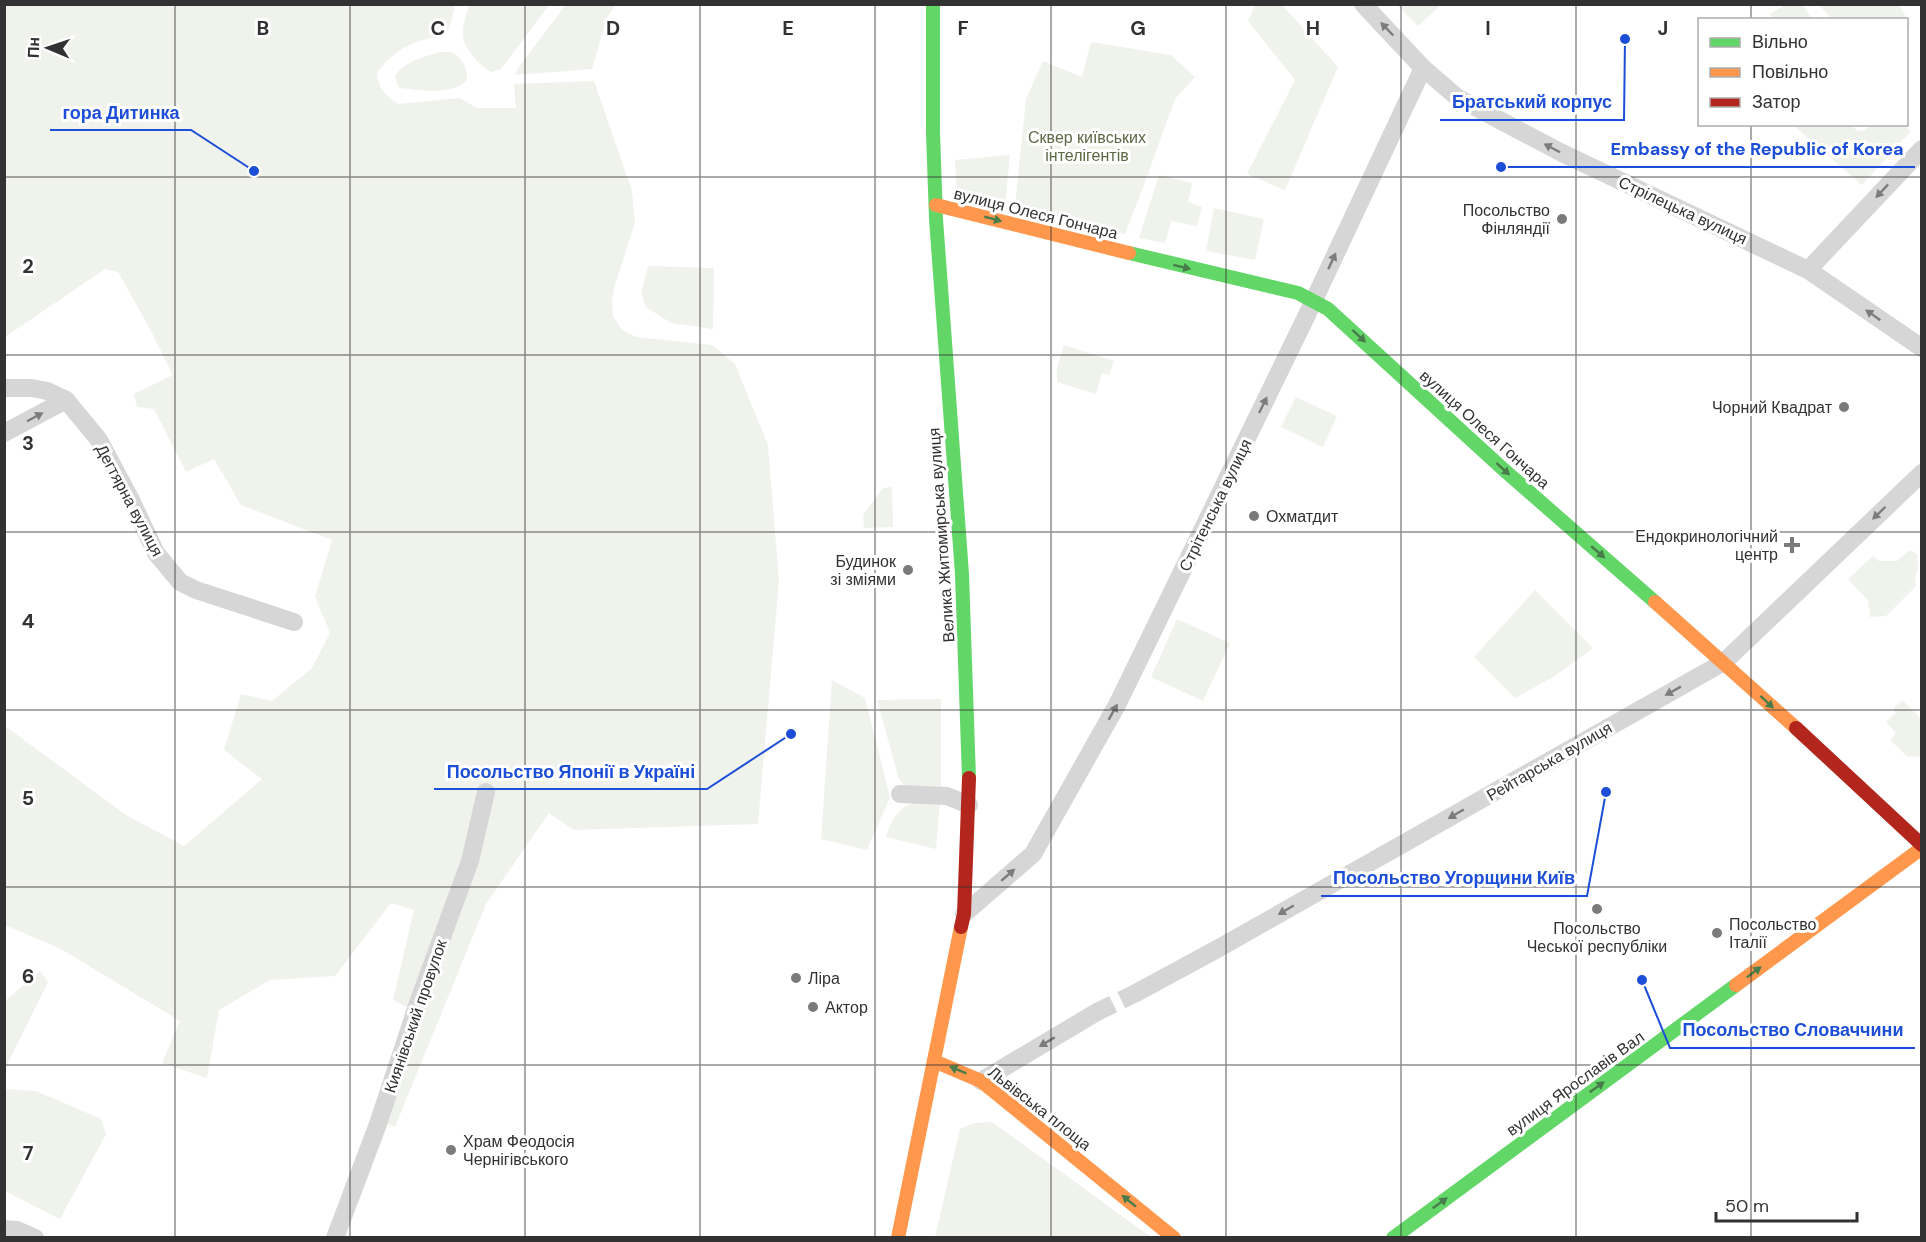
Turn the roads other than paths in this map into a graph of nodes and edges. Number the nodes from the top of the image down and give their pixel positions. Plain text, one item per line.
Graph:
1 (933, 4) edge
2 (1363, 4) edge
3 (1423, 68) junction
4 (1922, 148) edge
5 (936, 205) junction
6 (1808, 270) junction
7 (1314, 301) junction
8 (1922, 348) edge
9 (4, 388) edge
10 (66, 400) junction
11 (4, 434) edge
12 (1922, 472) edge
13 (294, 622) dead end
14 (1724, 662) junction
15 (486, 792) dead end
16 (900, 794) dead end
17 (969, 805) junction
18 (1922, 846) edge
19 (964, 914) junction
20 (1136, 993) tunnel mouth
21 (1097, 1012) tunnel mouth
22 (934, 1061) junction
23 (981, 1081) junction
24 (4, 1228) edge
25 (35, 1238) edge
26 (335, 1238) edge
27 (898, 1238) edge
28 (1174, 1238) edge
29 (1393, 1238) edge

1 - 5 street, Велика Житомирська вулиця
3 -> 2 street, Стрілецька вулиця
6 -> 3 street, Стрілецька вулиця
7 -> 3 street, Стрітенська вулиця
4 -> 6 street
5 -> 7 street, вулиця Олеся Гончара
5 - 17 street, Велика Житомирська вулиця
8 -> 6 street, Стрілецька вулиця
7 -> 14 street, вулиця Олеся Гончара
19 -> 7 street, Стрітенська вулиця
9 - 10 street, Дегтярна вулиця
11 -> 10 street
10 - 13 street, Дегтярна вулиця
12 -> 14 street, Рейтарська вулиця
14 -> 18 street, вулиця Олеся Гончара
14 -> 20 street, Рейтарська вулиця
15 - 26 street, Киянівський провулок
16 - 17 street
17 - 19 street, Велика Житомирська вулиця
29 -> 18 street, вулиця Ярославів Вал
19 - 22 street, Велика Житомирська вулиця
21 -> 23 street
23 -> 22 street, Львівська площа
22 - 27 street
28 -> 23 street, Львівська площа
24 - 25 street

